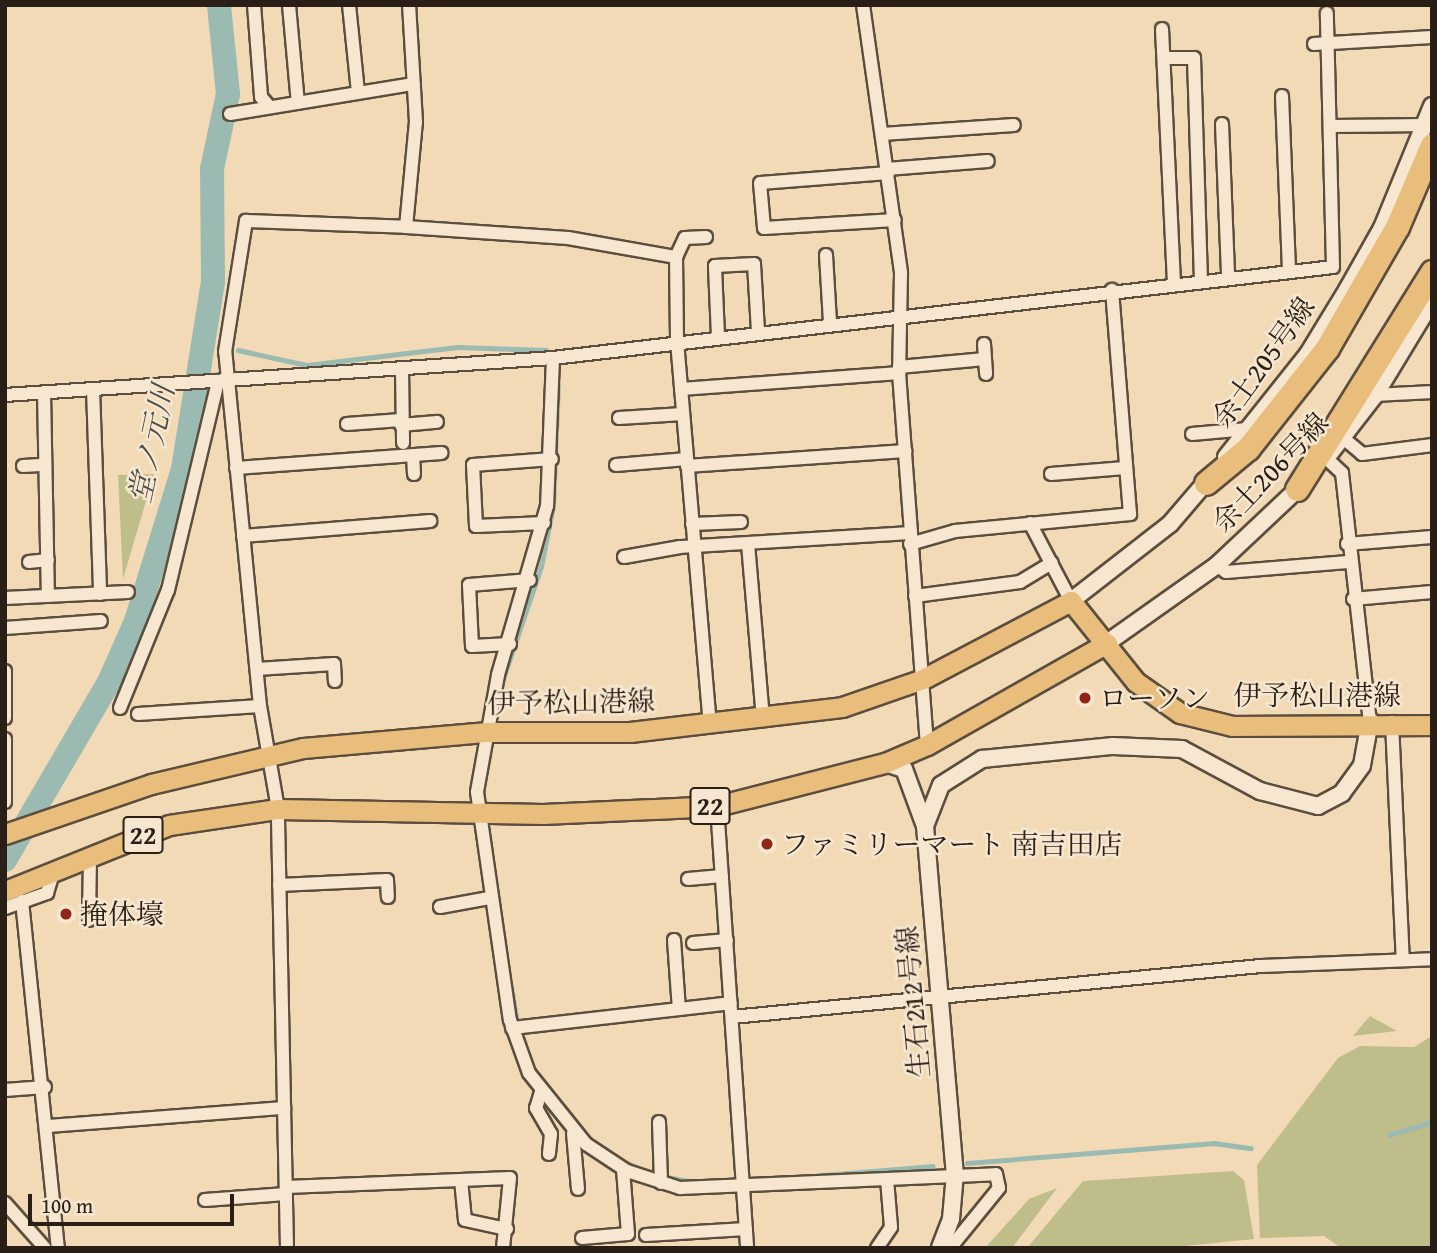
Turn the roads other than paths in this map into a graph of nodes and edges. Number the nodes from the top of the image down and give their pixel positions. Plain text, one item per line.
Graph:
1 (254, 5) edge
2 (289, 5) edge
3 (349, 5) edge
4 (409, 5) edge
5 (863, 5) edge
6 (1327, 13) dead end
7 (1393, 25) dead end
8 (1162, 29) dead end
9 (1432, 37) edge
10 (1394, 40) junction
11 (1328, 43) junction
12 (1314, 44) dead end
13 (1164, 60) junction
14 (1149, 63) dead end
15 (414, 84) junction
16 (358, 92) junction
17 (1282, 96) dead end
18 (298, 103) junction
19 (268, 105) junction
20 (1432, 106) edge
21 (1316, 113) dead end
22 (1331, 113) junction
23 (230, 114) dead end
24 (1268, 118) dead end
25 (1282, 118) junction
26 (1222, 124) dead end
27 (1331, 126) junction
28 (1009, 130) dead end
29 (1429, 133) edge
30 (882, 134) junction
31 (988, 161) dead end
32 (888, 171) junction
33 (1286, 194) junction
34 (1272, 195) dead end
35 (895, 220) junction
36 (407, 226) junction
37 (706, 237) dead end
38 (825, 256) dead end
39 (676, 257) junction
40 (1289, 270) junction
41 (1432, 272) edge
42 (1228, 275) junction
43 (1201, 278) junction
44 (1174, 282) junction
45 (1112, 290) junction
46 (1432, 301) edge
47 (899, 314) junction
48 (830, 323) junction
49 (758, 331) junction
50 (718, 336) junction
51 (677, 341) junction
52 (984, 344) dead end
53 (553, 358) junction
54 (985, 359) junction
55 (402, 368) junction
56 (899, 370) junction
57 (986, 373) dead end
58 (219, 381) junction
59 (93, 389) junction
60 (681, 389) junction
61 (44, 392) junction
62 (1432, 392) edge
63 (1369, 393) junction
64 (5, 395) edge
65 (683, 414) junction
66 (619, 418) dead end
67 (401, 422) junction
68 (437, 422) dead end
69 (347, 424) dead end
70 (1248, 429) junction
71 (1192, 434) dead end
72 (1342, 438) junction
73 (402, 443) dead end
74 (1432, 445) edge
75 (905, 451) junction
76 (441, 453) dead end
77 (413, 455) junction
78 (1326, 458) junction
79 (552, 459) junction
80 (687, 462) junction
81 (45, 465) junction
82 (616, 465) dead end
83 (23, 467) dead end
84 (236, 468) junction
85 (1125, 468) junction
86 (414, 474) dead end
87 (1052, 474) dead end
88 (1206, 483) junction
89 (1297, 489) junction
90 (430, 521) dead end
91 (741, 522) dead end
92 (544, 523) junction
93 (1030, 523) junction
94 (692, 524) junction
95 (321, 530) junction
96 (243, 536) junction
97 (1432, 537) edge
98 (910, 538) junction
99 (321, 544) dead end
100 (748, 544) junction
101 (1347, 544) junction
102 (694, 546) junction
103 (632, 552) dead end
104 (47, 560) junction
105 (29, 562) dead end
106 (1348, 562) junction
107 (1052, 563) junction
108 (1217, 565) junction
109 (530, 580) junction
110 (128, 592) dead end
111 (1432, 592) edge
112 (100, 594) junction
113 (48, 596) junction
114 (915, 596) junction
115 (5, 598) edge
116 (1353, 599) junction
117 (1071, 601) junction
118 (101, 621) dead end
119 (5, 628) edge
120 (1107, 643) junction
121 (510, 644) junction
122 (257, 669) junction
123 (5, 671) edge
124 (923, 679) junction
125 (335, 681) dead end
126 (6, 690) edge
127 (260, 706) junction
128 (120, 708) dead end
129 (138, 714) dead end
130 (5, 718) edge
131 (763, 720) junction
132 (1370, 721) junction
133 (1392, 722) junction
134 (710, 724) junction
135 (1432, 725) edge
136 (487, 732) junction
137 (5, 739) edge
138 (928, 745) junction
139 (266, 755) junction
140 (885, 763) junction
141 (5, 802) edge
142 (717, 806) junction
143 (278, 809) junction
144 (479, 811) junction
145 (925, 826) junction
146 (5, 834) edge
147 (90, 855) junction
148 (722, 876) junction
149 (688, 879) dead end
150 (279, 886) junction
151 (15, 893) edge
152 (387, 897) dead end
153 (489, 898) junction
154 (440, 907) dead end
155 (5, 908) edge
156 (89, 920) dead end
157 (674, 940) dead end
158 (727, 940) junction
159 (693, 943) dead end
160 (1432, 958) edge
161 (1403, 960) junction
162 (940, 1002) junction
163 (678, 1009) junction
164 (731, 1010) junction
165 (517, 1028) junction
166 (45, 1087) junction
167 (5, 1090) edge
168 (541, 1092) junction
169 (284, 1108) junction
170 (659, 1122) dead end
171 (48, 1126) junction
172 (573, 1133) junction
173 (549, 1154) dead end
174 (623, 1169) junction
175 (955, 1174) junction
176 (887, 1179) junction
177 (461, 1180) junction
178 (661, 1183) junction
179 (578, 1189) dead end
180 (743, 1189) junction
181 (286, 1191) junction
182 (205, 1200) dead end
183 (5, 1203) edge
184 (507, 1229) junction
185 (746, 1229) junction
186 (646, 1235) dead end
187 (582, 1238) dead end
188 (629, 1241) edge
189 (45, 1248) edge
190 (58, 1248) edge
191 (287, 1248) edge
192 (503, 1248) edge
193 (747, 1248) edge
194 (877, 1248) edge
195 (940, 1248) edge
196 (950, 1248) edge

1 - 19 street
2 - 18 street
3 - 16 street
4 - 15 street
5 - 30 street
6 - 11 street
7 - 10 street
8 - 13 street
9 - 10 street
10 - 11 street
11 - 12 street
11 - 22 street
13 - 14 street
13 - 43 street
13 - 44 street
15 - 16 street
15 - 36 street
16 - 18 street
17 - 25 street
18 - 19 street
19 - 23 street
20 - 29 street, 余土205号線
21 - 22 street
22 - 27 street
24 - 25 street
25 - 33 street
26 - 42 street
27 - 29 street
27 - 40 street
28 - 30 street
29 - 70 street, 余土205号線
29 - 88 highway
30 - 32 street
31 - 32 street
32 - 35 street
32 - 35 street
33 - 34 street
33 - 40 street
35 - 47 street
36 - 39 street
36 - 58 street
37 - 39 street
38 - 48 street
39 - 51 street
40 - 42 street
41 - 63 highway
42 - 43 street
43 - 44 street
44 - 45 street
45 - 47 street
45 - 85 street
46 - 63 street, 余土206号線
47 - 48 street
47 - 56 street
48 - 49 street
49 - 50 street
49 - 50 street
50 - 51 street
51 - 53 street
51 - 60 street
52 - 54 street
53 - 55 street
53 - 79 street
54 - 56 street
54 - 57 street
55 - 58 street
55 - 67 street
56 - 60 street
56 - 75 street
58 - 59 street
58 - 84 street
58 - 128 street
59 - 61 street
59 - 112 street
60 - 65 street
61 - 64 street
61 - 81 street
62 - 63 street
63 - 72 street, 余土206号線
63 - 89 highway
65 - 66 street
65 - 80 street
67 - 68 street
67 - 69 street
67 - 73 street
70 - 71 street
70 - 88 street, 余土205号線
72 - 74 street
72 - 78 street, 余土206号線
75 - 80 street
75 - 98 street
76 - 77 street
77 - 84 street
77 - 86 street
78 - 89 street, 余土206号線
78 - 101 street
79 - 92 street
79 - 92 street
80 - 82 street
80 - 94 street
81 - 83 street
81 - 104 street
84 - 96 street
85 - 87 street
85 - 93 street
88 - 117 street, 余土205号線
89 - 108 street, 余土206号線
90 - 95 street
91 - 94 street
92 - 109 street
93 - 98 street
93 - 107 street
94 - 102 street
95 - 96 street
95 - 99 street
96 - 122 street
97 - 101 street
98 - 100 street
98 - 114 street
100 - 102 street
100 - 131 street
101 - 106 street
102 - 103 street
102 - 134 street
104 - 105 street
104 - 113 street
106 - 108 street
106 - 116 street
107 - 114 street
107 - 117 street
108 - 120 street, 余土206号線
109 - 121 street
109 - 121 street
110 - 112 street
111 - 116 street
112 - 113 street
113 - 115 street
114 - 124 street
116 - 132 street
117 - 120 main road, 伊予松山港線
117 - 124 main road, 伊予松山港線 / 22
118 - 119 street
120 - 132 main road, 伊予松山港線
120 - 138 main road, 22
121 - 136 street
122 - 125 street
122 - 127 street
123 - 126 street
124 - 131 main road, 伊予松山港線 / 22
124 - 138 street
126 - 130 street
127 - 129 street
127 - 139 street
131 - 134 main road, 伊予松山港線 / 22
132 - 133 main road, 伊予松山港線
132 - 145 street
133 - 135 main road, 伊予松山港線
133 - 161 street
134 - 136 main road, 伊予松山港線 / 22
136 - 139 main road, 伊予松山港線 / 22
136 - 144 street
137 - 141 street
138 - 140 main road, 22
139 - 143 street
139 - 146 main road, 伊予松山港線 / 22
140 - 142 main road, 22
140 - 145 street
142 - 144 main road, 22
142 - 148 street
143 - 144 main road, 22
143 - 147 main road, 22
143 - 150 street
144 - 153 street
145 - 162 street, 生石212号線
147 - 151 main road, 22
147 - 156 street
148 - 149 street
148 - 158 street
150 - 152 street
150 - 169 street
151 - 155 street
151 - 166 street
153 - 154 street
153 - 165 street
157 - 163 street
158 - 159 street
158 - 164 street
160 - 161 street
161 - 162 street
162 - 164 street
162 - 175 street, 生石212号線
163 - 164 street
163 - 165 street
164 - 180 street
165 - 168 street
166 - 167 street
166 - 171 street
168 - 172 street
168 - 173 street
169 - 171 street
169 - 181 street
170 - 178 street
171 - 190 street
172 - 174 street
172 - 179 street
174 - 178 street
174 - 188 street
175 - 176 street
175 - 195 street, 生石212号線
175 - 196 street
176 - 180 street
176 - 194 street
177 - 181 street
177 - 184 street
177 - 184 street
178 - 180 street
180 - 185 street
181 - 182 street
181 - 191 street
183 - 189 street
184 - 192 street
185 - 186 street
185 - 193 street
187 - 188 street

